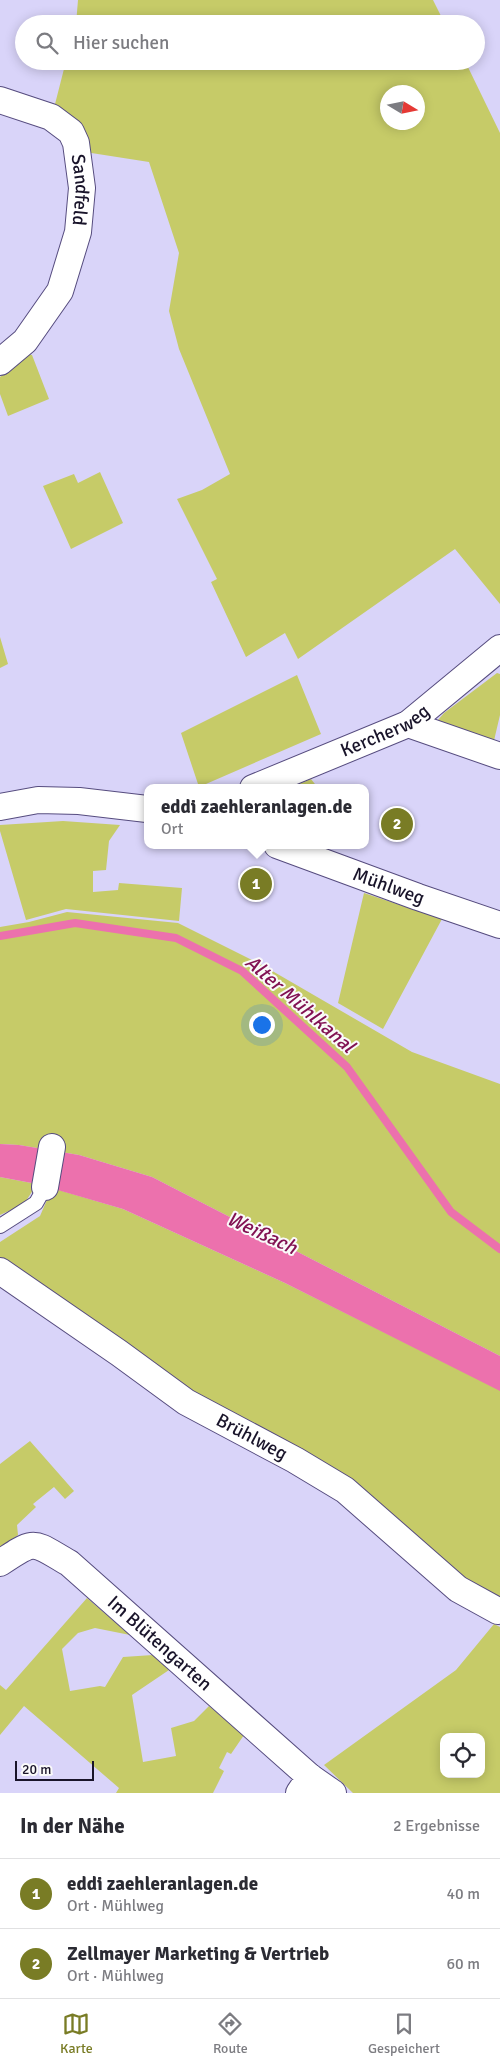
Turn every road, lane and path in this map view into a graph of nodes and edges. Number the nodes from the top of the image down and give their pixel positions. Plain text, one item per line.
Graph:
1 (0, 100) edge
2 (0, 362) edge
3 (500, 648) edge
4 (408, 724) junction
5 (500, 756) edge
6 (263, 784) edge
7 (0, 806) edge
8 (144, 809) edge
9 (288, 849) edge
10 (500, 925) edge
11 (52, 1147) dead end
12 (45, 1187) joint
13 (0, 1226) edge
14 (0, 1271) edge
15 (0, 1563) edge
16 (498, 1611) dead end
17 (304, 1785) edge
18 (333, 1793) edge

1 - 2 street, Sandfeld
3 - 4 street, Kercherweg
4 - 5 street
4 - 6 street, Kercherweg
7 - 8 street
9 - 10 street, Mühlweg
11 - 12 street
12 - 13 lane
14 - 16 street, Brühlweg
15 - 17 street, Im Blütengarten
17 - 18 street, Im Blütengarten

